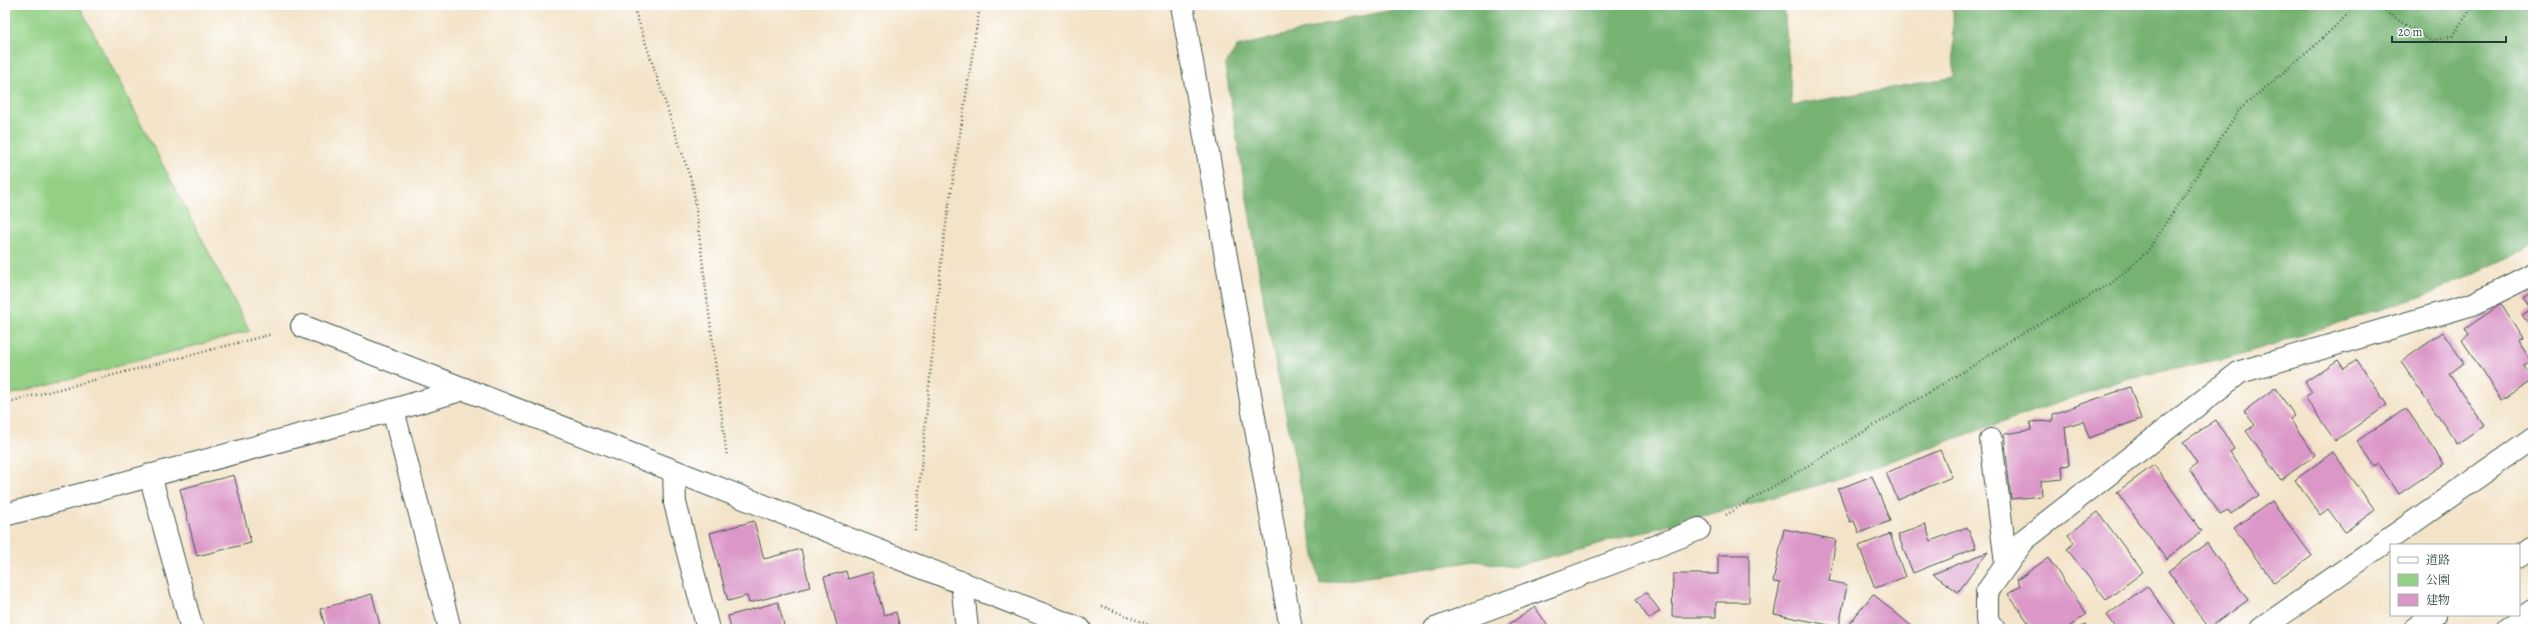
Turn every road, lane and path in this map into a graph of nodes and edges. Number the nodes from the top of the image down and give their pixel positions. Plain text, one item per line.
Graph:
1 (633, 5) edge
2 (980, 5) edge
3 (1182, 5) edge
4 (2351, 5) edge
5 (2375, 5) edge
6 (2474, 5) edge
7 (2381, 7) edge
8 (2533, 274) edge
9 (302, 326) joint
10 (464, 389) junction
11 (5, 403) edge
12 (393, 410) junction
13 (2533, 438) edge
14 (1990, 440) dead end
15 (728, 460) dead end
16 (674, 471) junction
17 (150, 476) junction
18 (5, 515) edge
19 (1699, 529) joint
20 (915, 531) dead end
21 (2533, 546) edge
22 (2520, 555) edge
23 (2006, 564) junction
24 (962, 582) junction
25 (2533, 611) edge
26 (2434, 616) edge
27 (192, 629) edge
28 (450, 629) edge
29 (708, 629) edge
30 (967, 629) edge
31 (1080, 629) edge
32 (1290, 629) edge
33 (1435, 629) edge
34 (1994, 629) edge
35 (2261, 629) edge
36 (2415, 629) edge
37 (2507, 629) edge

1 - 15 path
2 - 20 path
3 - 32 main road
4 - 19 path
5 - 7 path
6 - 7 path
8 - 23 main road
9 - 10 main road
9 - 11 path
10 - 12 main road
10 - 16 main road
12 - 17 main road
12 - 28 main road
13 - 35 main road
14 - 23 main road
16 - 24 main road
16 - 29 main road
17 - 18 main road
17 - 27 main road
19 - 33 main road
21 - 22 main road
23 - 34 main road
24 - 30 main road
24 - 31 main road
25 - 37 main road
26 - 36 main road

